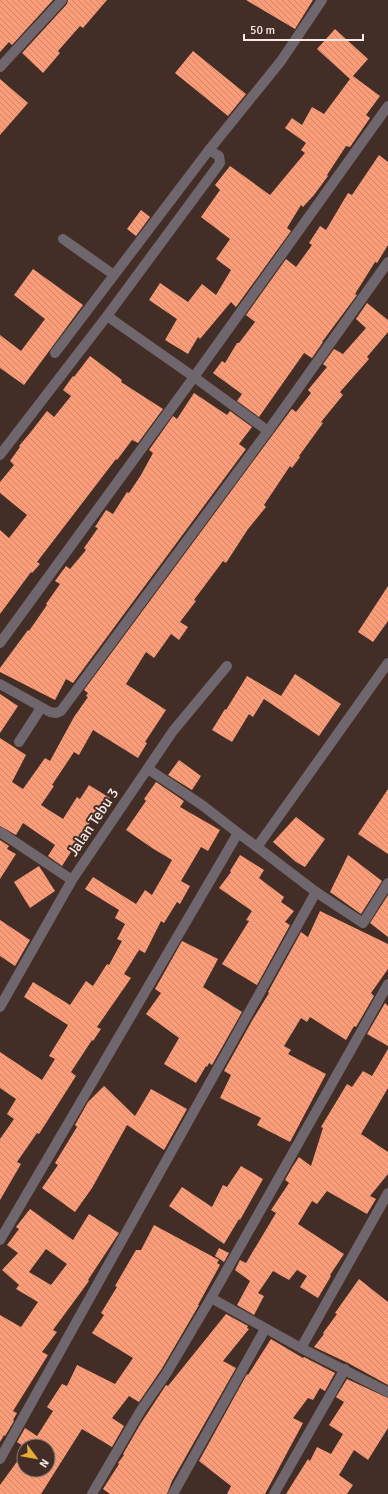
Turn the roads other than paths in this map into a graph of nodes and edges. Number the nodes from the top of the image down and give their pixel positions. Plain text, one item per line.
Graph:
1 (62, 0) edge
2 (322, 0) edge
3 (0, 68) edge
4 (388, 106) edge
5 (209, 150) junction
6 (62, 239) dead end
7 (388, 262) edge
8 (114, 275) junction
9 (106, 316) junction
10 (54, 353) dead end
11 (194, 377) junction
12 (268, 431) junction
13 (0, 455) edge
14 (0, 643) edge
15 (388, 663) edge
16 (227, 666) dead end
17 (0, 684) edge
18 (42, 708) junction
19 (18, 742) dead end
20 (148, 769) junction
21 (0, 832) edge
22 (238, 833) junction
23 (257, 848) junction
24 (72, 880) junction
25 (388, 883) edge
26 (316, 892) junction
27 (388, 984) edge
28 (0, 1007) edge
29 (388, 1193) edge
30 (0, 1240) edge
31 (211, 1298) junction
32 (264, 1329) junction
33 (301, 1348) junction
34 (344, 1369) junction
35 (388, 1392) edge
36 (0, 1459) edge
37 (92, 1494) edge
38 (173, 1494) edge
39 (274, 1494) edge

1 - 3 street
2 - 5 street
4 - 11 street
5 - 8 street
5 - 9 street
6 - 8 street
7 - 12 street
8 - 10 street
9 - 11 street
9 - 13 street
11 - 12 street
11 - 14 street
12 - 18 street
15 - 23 street
16 - 20 street, Jalan Tebu 3
17 - 18 street
18 - 19 street
20 - 22 street
20 - 24 street, Jalan Tebu 3
21 - 24 street
22 - 23 street
22 - 30 street
23 - 26 street
24 - 28 street, Jalan Tebu 3
25 - 26 street
26 - 36 street
27 - 31 street
29 - 33 street
31 - 32 street
31 - 37 street
32 - 33 street
32 - 38 street
33 - 34 street
34 - 35 street
34 - 39 street

